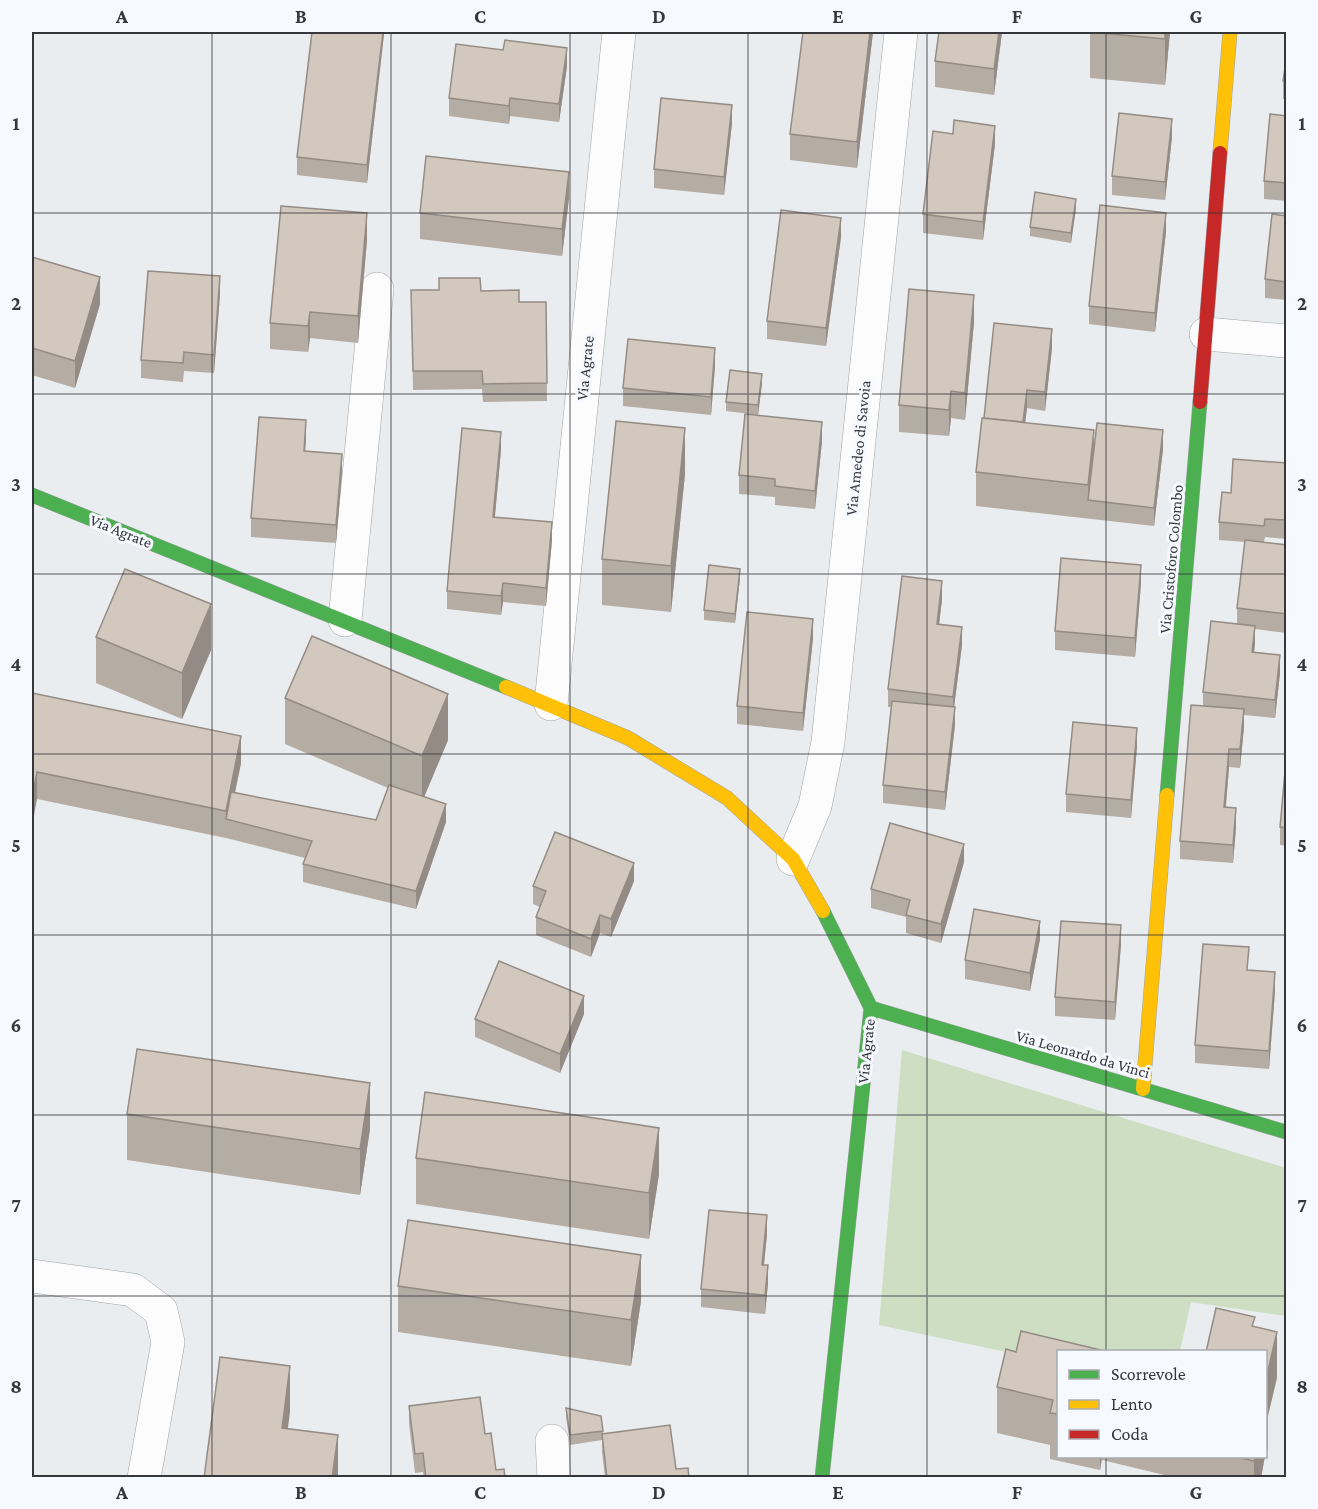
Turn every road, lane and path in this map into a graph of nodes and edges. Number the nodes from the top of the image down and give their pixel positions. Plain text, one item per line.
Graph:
1 (619, 32) edge
2 (901, 32) edge
3 (1230, 32) edge
4 (377, 289) dead end
5 (1206, 334) junction
6 (1287, 340) edge
7 (32, 495) edge
8 (345, 620) junction
9 (551, 705) junction
10 (792, 859) junction
11 (871, 1008) junction
12 (1143, 1089) junction
13 (1287, 1132) edge
14 (32, 1276) edge
15 (552, 1441) dead end
16 (144, 1478) edge
17 (554, 1478) edge
18 (822, 1478) edge

1 - 9 street, Via Agrate
2 - 10 street, Via Amedeo di Savoia
3 - 5 street, Via Cristoforo Colombo
4 - 8 street
5 - 6 street
5 - 12 street, Via Cristoforo Colombo
7 - 8 street, Via Agrate
8 - 9 street, Via Agrate
9 - 10 street, Via Agrate
10 - 11 street, Via Agrate
11 - 12 street, Via Leonardo da Vinci
11 - 18 street, Via Agrate
12 - 13 street, Via Leonardo da Vinci
14 - 16 street
15 - 17 street

